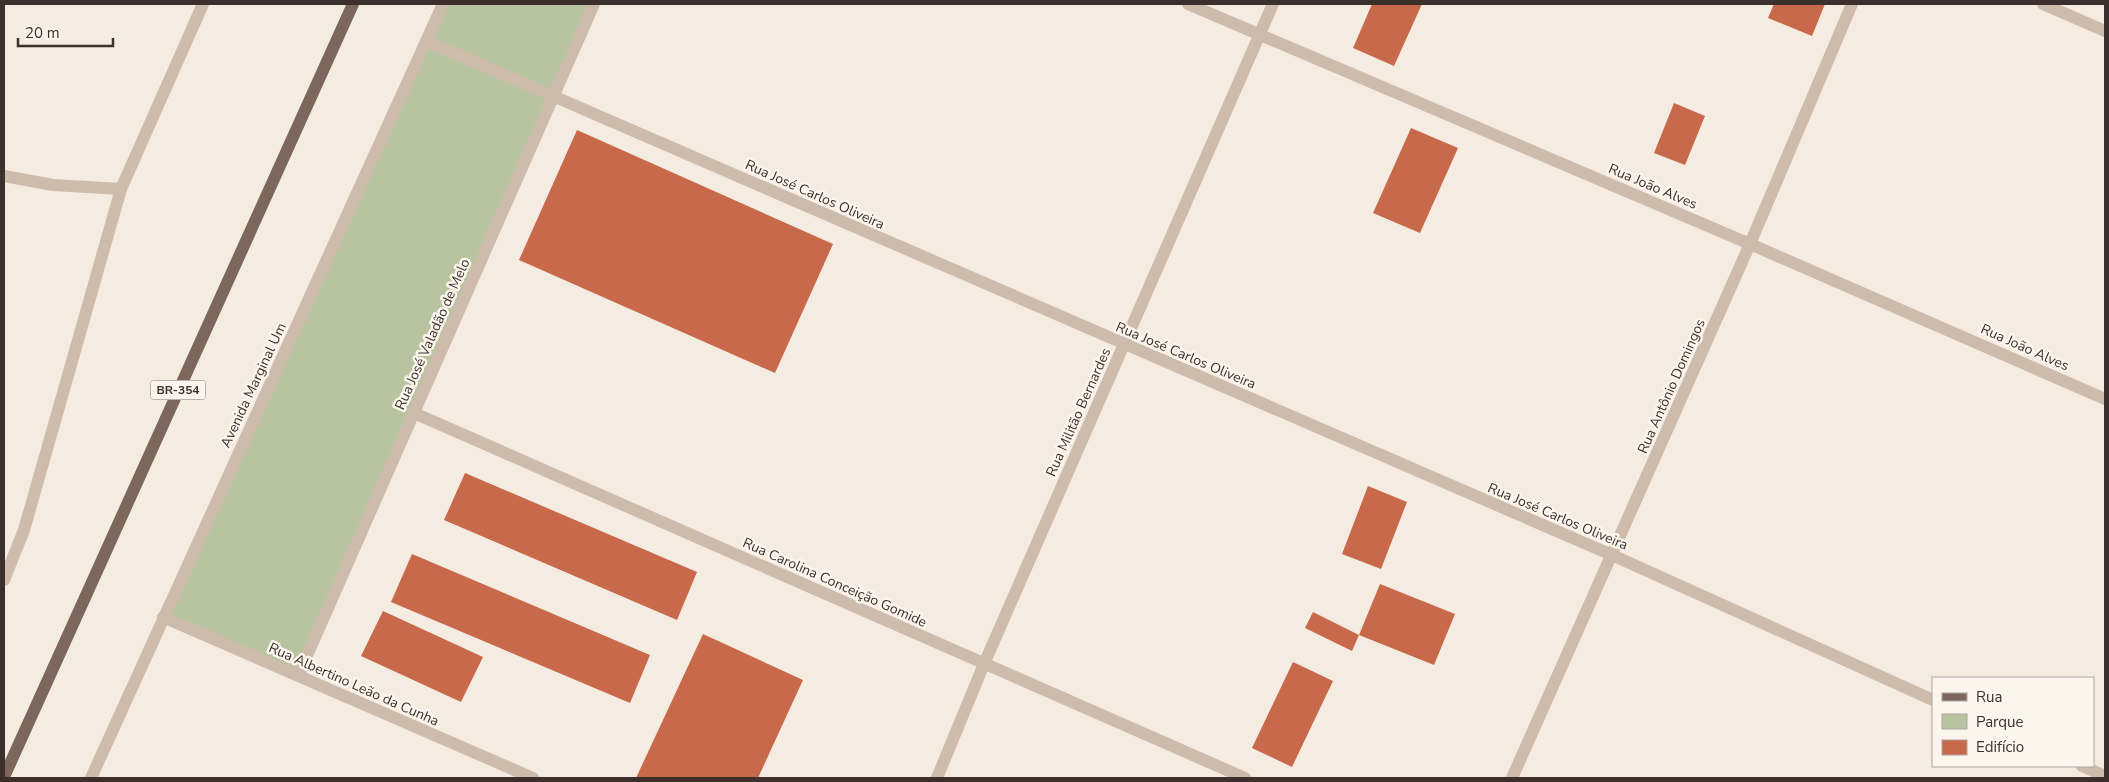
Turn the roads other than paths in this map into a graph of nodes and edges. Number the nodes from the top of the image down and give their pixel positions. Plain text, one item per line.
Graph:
1 (203, 4) edge
2 (353, 4) edge
3 (443, 4) edge
4 (594, 4) edge
5 (1188, 4) edge
6 (1274, 4) edge
7 (1852, 4) edge
8 (2043, 4) edge
9 (2105, 31) edge
10 (1260, 35) junction
11 (426, 41) junction
12 (553, 96) junction
13 (4, 176) edge
14 (121, 189) junction
15 (1750, 244) junction
16 (1124, 345) junction
17 (2105, 399) edge
18 (414, 413) junction
19 (1612, 555) junction
20 (4, 580) edge
21 (163, 617) junction
22 (984, 664) junction
23 (298, 676) junction
24 (1932, 700) edge
25 (2086, 767) edge
26 (5, 770) edge
27 (2104, 772) edge
28 (91, 778) edge
29 (533, 778) edge
30 (937, 778) edge
31 (1246, 778) edge
32 (1512, 778) edge

1 - 14 street
2 - 26 main road, BR-354
3 - 11 street, Avenida Marginal Um
4 - 12 street, Rua José Valadão de Melo
5 - 10 street, Rua João Alves
6 - 10 street, Rua Militão Bernardes
7 - 15 street, Rua Antônio Domingos
8 - 9 street
10 - 15 street, Rua João Alves
10 - 16 street, Rua Militão Bernardes
11 - 12 street, Rua José Carlos Oliveira
11 - 21 street, Avenida Marginal Um
12 - 16 street, Rua José Carlos Oliveira
12 - 18 street, Rua José Valadão de Melo
13 - 14 street
14 - 20 street
15 - 17 street, Rua João Alves
15 - 19 street, Rua Antônio Domingos
16 - 19 street, Rua José Carlos Oliveira
16 - 22 street, Rua Militão Bernardes
18 - 22 street, Rua Carolina Conceição Gomide
18 - 23 street, Rua José Valadão de Melo
19 - 24 street, Rua José Carlos Oliveira
19 - 32 street, Rua Antônio Domingos
21 - 23 street, Rua Albertino Leão da Cunha
21 - 28 street, Avenida Marginal Um
22 - 30 street, Rua Militão Bernardes
22 - 31 street, Rua Carolina Conceição Gomide
23 - 29 street, Rua Albertino Leão da Cunha
25 - 27 street

